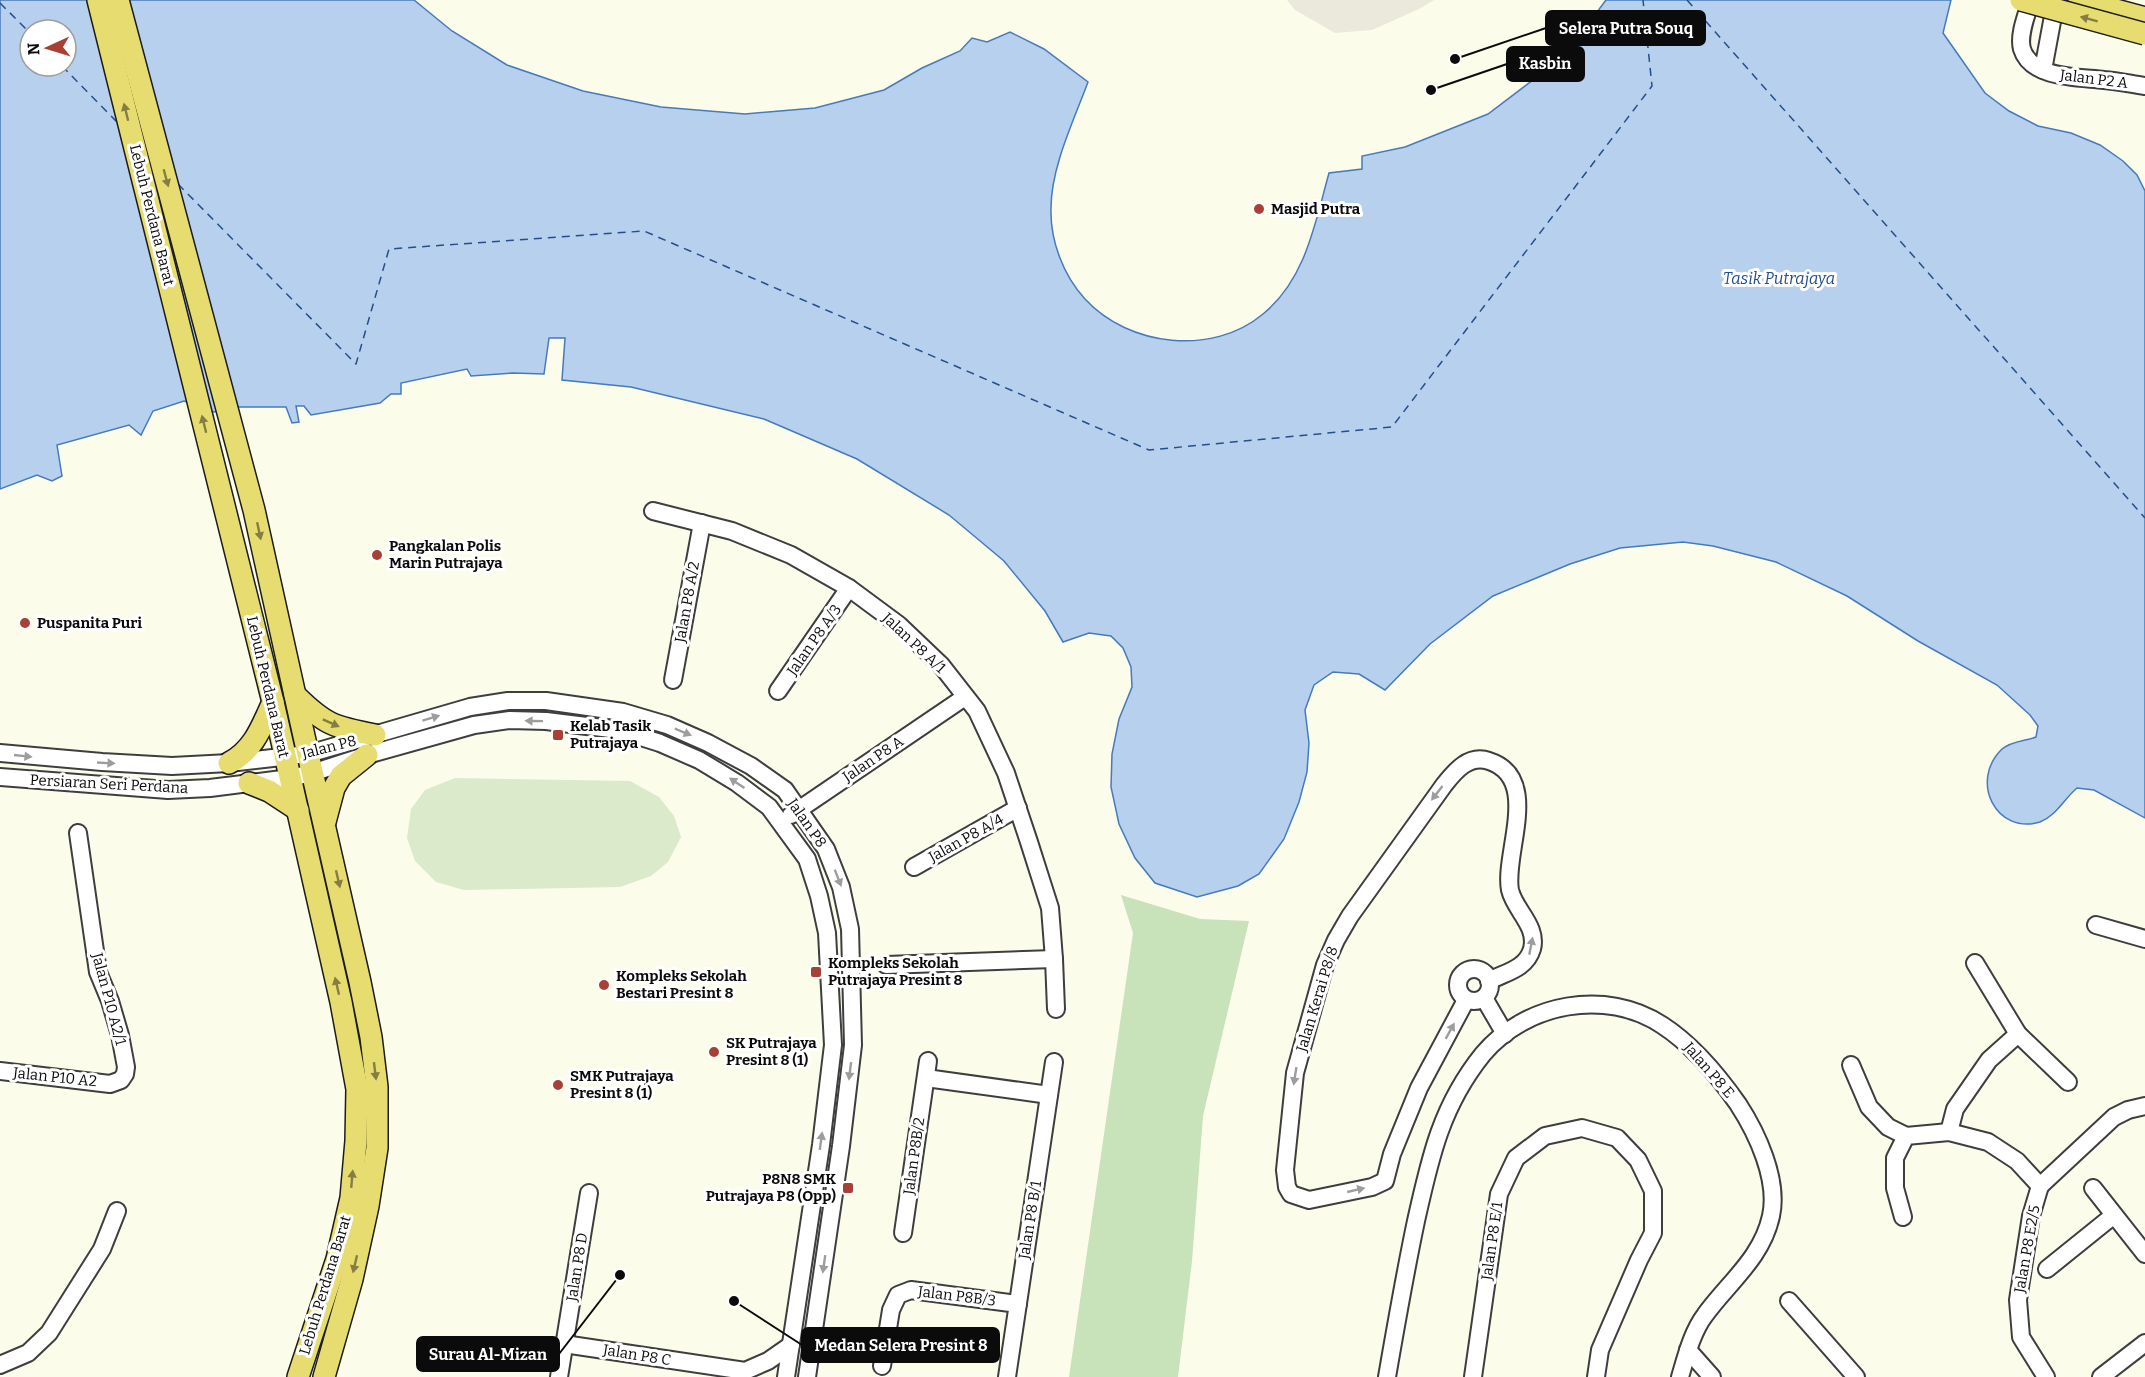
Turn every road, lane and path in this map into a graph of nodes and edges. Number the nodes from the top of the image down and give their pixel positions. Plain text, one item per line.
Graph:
1 (98, 0) edge
2 (118, 0) edge
3 (2021, 0) edge
4 (2031, 0) edge
5 (2056, 0) edge
6 (2079, 0) edge
7 (2145, 18) edge
8 (2145, 34) edge
9 (2043, 70) junction
10 (2145, 86) edge
11 (653, 511) dead end
12 (702, 523) junction
13 (849, 588) junction
14 (673, 680) dead end
15 (778, 691) dead end
16 (295, 695) junction
17 (965, 697) junction
18 (273, 702) junction
19 (375, 735) junction
20 (0, 753) edge
21 (367, 755) junction
22 (285, 756) junction
23 (229, 763) junction
24 (310, 763) junction
25 (0, 777) edge
26 (290, 778) junction
27 (249, 783) junction
28 (1018, 808) junction
29 (298, 810) junction
30 (798, 810) junction
31 (325, 822) junction
32 (780, 822) junction
33 (78, 833) dead end
34 (914, 867) dead end
35 (2096, 925) dead end
36 (2145, 939) edge
37 (1054, 959) junction
38 (1975, 963) dead end
39 (886, 965) dead end
40 (1489, 981) junction
41 (1484, 998) junction
42 (1466, 1000) junction
43 (1056, 1010) dead end
44 (1505, 1034) junction
45 (2018, 1034) junction
46 (928, 1060) dead end
47 (1054, 1062) dead end
48 (1851, 1065) dead end
49 (0, 1071) edge
50 (926, 1078) junction
51 (2068, 1082) dead end
52 (110, 1084) joint
53 (1049, 1095) junction
54 (2145, 1106) edge
55 (1949, 1132) junction
56 (1906, 1136) junction
57 (2040, 1186) junction
58 (2093, 1188) dead end
59 (589, 1193) dead end
60 (117, 1211) dead end
61 (2114, 1215) junction
62 (1903, 1216) dead end
63 (903, 1233) dead end
64 (2145, 1254) edge
65 (2047, 1269) dead end
66 (1789, 1301) dead end
67 (1018, 1304) junction
68 (2145, 1343) edge
69 (564, 1344) junction
70 (791, 1345) junction
71 (1688, 1350) junction
72 (0, 1365) edge
73 (882, 1366) dead end
74 (750, 1372) edge
75 (325, 1374) edge
76 (787, 1374) edge
77 (811, 1376) edge
78 (298, 1377) edge
79 (559, 1377) edge
80 (1006, 1377) edge
81 (1387, 1377) edge
82 (1473, 1377) edge
83 (1596, 1377) edge
84 (1680, 1377) edge
85 (1712, 1377) edge
86 (1856, 1377) edge
87 (2046, 1377) edge
88 (2101, 1377) edge

18 -> 1 main road, Lebuh Perdana Barat
2 -> 16 main road, Lebuh Perdana Barat
8 -> 3 main road, bridge
4 - 9 street, Jalan P2 A
5 - 9 street, Jalan P2 A
6 - 7 main road
9 - 10 street, Jalan P2 A
11 - 12 street, Jalan P8 A/1
12 - 13 street, Jalan P8 A/1
12 - 14 street, Jalan P8 A/2
13 - 15 street, Jalan P8 A/3
13 - 17 street, Jalan P8 A/1
16 -> 19 main road
16 - 24 main road, Lebuh Perdana Barat
17 - 28 street, Jalan P8 A/1
17 - 30 street, Jalan P8 A
18 - 22 main road, Lebuh Perdana Barat
18 - 23 main road
19 - 24 street, Jalan P8
19 -> 30 street, Jalan P8
20 -> 23 street, Persiaran Seri Perdana
21 - 24 street, Jalan P8
21 - 31 main road
32 -> 21 street, Jalan P8
22 - 23 street, Persiaran Seri Perdana
22 - 24 street, Jalan P8
22 - 26 main road, Lebuh Perdana Barat
24 - 26 street, Jalan P8
24 - 31 main road, Lebuh Perdana Barat
25 - 27 street, Persiaran Seri Perdana
26 - 27 street, Persiaran Seri Perdana
26 - 29 main road, Lebuh Perdana Barat
27 - 29 main road
28 - 34 street, Jalan P8 A/4
28 - 37 street, Jalan P8 A/1
78 -> 29 main road, Lebuh Perdana Barat
30 - 32 street, Jalan P8 A
30 -> 77 street, Jalan P8
31 -> 75 main road, Lebuh Perdana Barat
70 -> 32 street, Jalan P8
33 - 52 street, Jalan P10 A2/1
35 - 36 street
37 - 39 street
37 - 43 street, Jalan P8 A/1
38 - 45 street
40 - 41 street
40 - 42 street
40 -> 42 street, Jalan Kerai P8/8
41 - 42 street
41 - 44 street
44 - 71 street, Jalan P8 E
44 - 81 street, Jalan P8 E
45 - 51 street
45 - 55 street
46 - 50 street, Jalan P8B/2
47 - 53 street, Jalan P8 B/1
48 - 56 street
49 - 52 street, Jalan P10 A2
50 - 53 street
50 - 63 street, Jalan P8B/2
53 - 67 street, Jalan P8 B/1
54 - 57 street
55 - 56 street
55 - 57 street
56 - 62 street
57 - 87 street, Jalan P8 E2/5
58 - 61 street
59 - 69 street, Jalan P8 D
60 - 72 street
61 - 64 street
61 - 65 street
66 - 86 street
67 - 73 street, Jalan P8B/3
67 - 80 street, Jalan P8 B/1
68 - 88 street
69 - 74 street, Jalan P8 C
69 - 79 street, Jalan P8 D
70 - 74 street
70 - 76 street, Jalan P8
71 - 84 street, Jalan P8 E
71 - 85 street
74 - 76 street, Jalan P8 C
76 - 77 street, Jalan P8 C
82 - 83 street, Jalan P8 E/1

